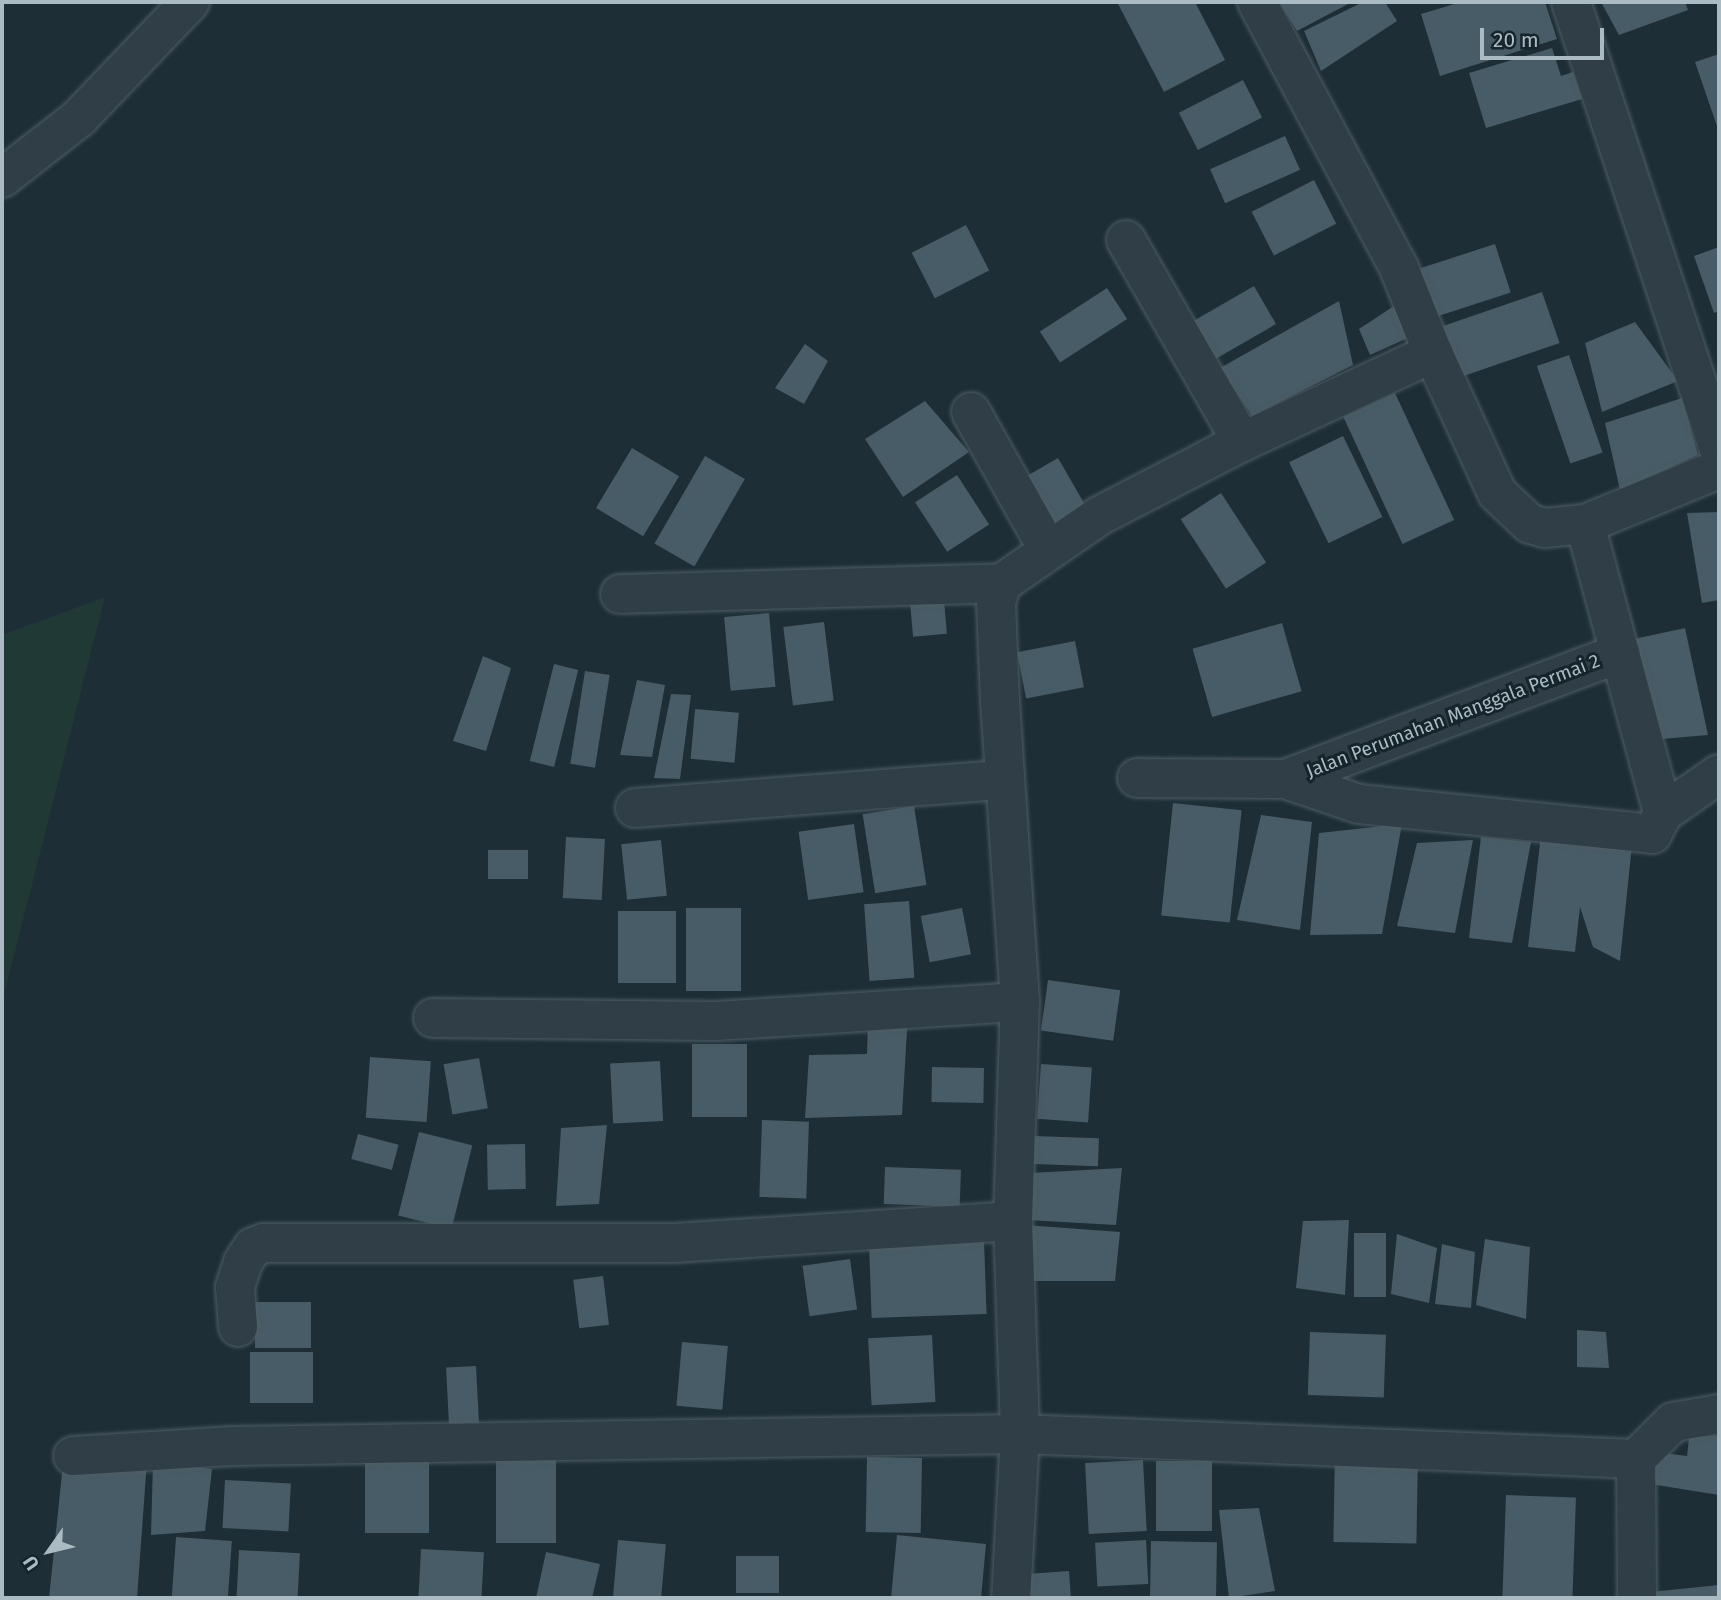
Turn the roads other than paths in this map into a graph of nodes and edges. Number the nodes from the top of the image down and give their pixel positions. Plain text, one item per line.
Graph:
1 (190, 2) edge
2 (1257, 2) edge
3 (1571, 2) edge
4 (2, 178) edge
5 (1126, 240) dead end
6 (1433, 352) junction
7 (971, 412) dead end
8 (1242, 442) junction
9 (1719, 449) edge
10 (1719, 469) edge
11 (1585, 524) junction
12 (1048, 549) junction
13 (1002, 583) junction
14 (620, 594) dead end
15 (1620, 653) junction
16 (1719, 774) edge
17 (1137, 778) dead end
18 (1285, 779) junction
19 (1003, 780) junction
20 (635, 808) dead end
21 (1663, 813) junction
22 (1020, 1002) junction
23 (433, 1018) dead end
24 (1013, 1222) junction
25 (238, 1327) dead end
26 (1719, 1414) edge
27 (1020, 1434) junction
28 (73, 1456) dead end
29 (1636, 1459) junction
30 (1011, 1598) edge
31 (1637, 1598) edge

1 - 4 street
2 - 6 street
3 - 9 street
5 - 8 street
6 - 8 street
6 - 11 street
7 - 12 street
8 - 12 street
10 - 11 street
11 - 15 street, Jalan Perumahan Manggala Permai 2
12 - 13 street
13 - 14 street
13 - 19 street
15 - 18 street, Jalan Perumahan Manggala Permai 2
15 - 21 street, Jalan Perumahan Manggala Permai 2
16 - 21 street, Jalan Perumahan Manggala Permai 2
17 - 18 street, Jalan Perumahan Manggala Permai 2
18 - 21 street, Jalan Perumahan Manggala Permai 2
19 - 20 street
19 - 22 street
22 - 23 street
22 - 24 street
24 - 25 street
24 - 27 street
26 - 29 street
27 - 28 street
27 - 29 street
27 - 30 street
29 - 31 street

